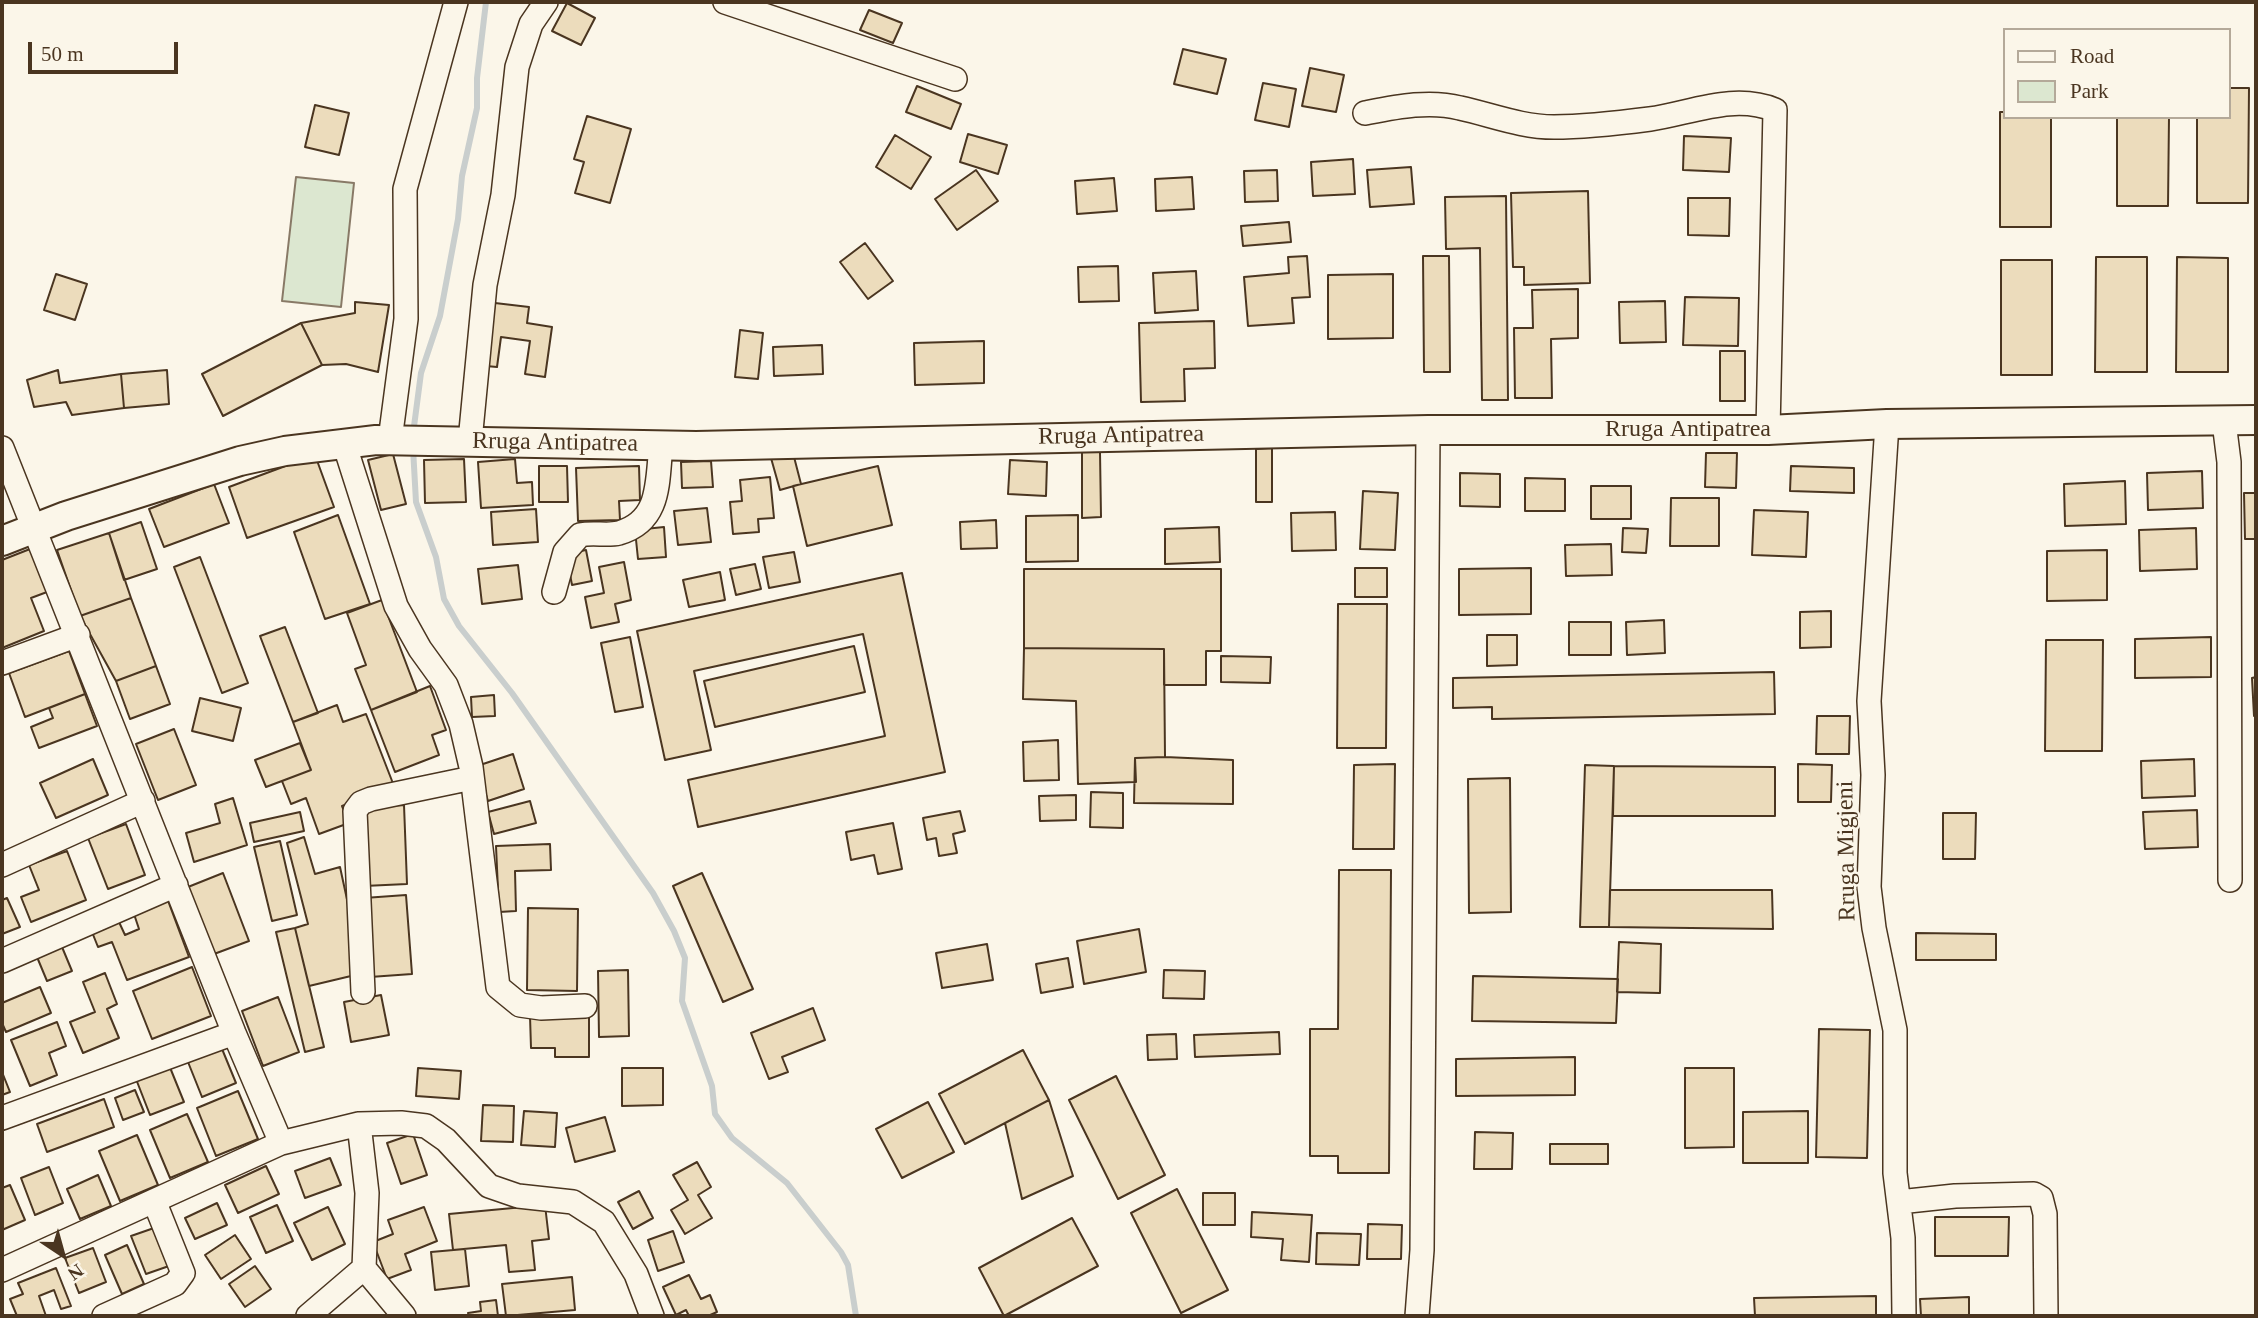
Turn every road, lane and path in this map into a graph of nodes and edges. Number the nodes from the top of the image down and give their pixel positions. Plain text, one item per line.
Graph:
1 (456, 2) edge
2 (546, 2) edge
3 (725, 2) edge
4 (955, 79) dead end
5 (1365, 113) dead end
6 (2256, 420) edge
7 (2224, 422) junction
8 (1887, 424) junction
9 (1428, 430) junction
10 (1768, 430) junction
11 (407, 440) junction
12 (470, 441) junction
13 (344, 443) junction
14 (661, 445) junction
15 (2, 448) edge
16 (36, 528) junction
17 (2, 541) edge
18 (554, 592) dead end
19 (78, 635) junction
20 (2, 663) edge
21 (472, 778) junction
22 (143, 801) junction
23 (2, 865) edge
24 (2230, 880) dead end
25 (176, 885) junction
26 (2, 961) edge
27 (363, 992) dead end
28 (585, 1006) dead end
29 (234, 1033) junction
30 (2, 1118) edge
31 (359, 1125) junction
32 (281, 1143) junction
33 (1899, 1202) junction
34 (155, 1203) junction
35 (364, 1268) junction
36 (2, 1270) edge
37 (104, 1316) edge
38 (308, 1316) edge
39 (404, 1316) edge
40 (652, 1316) edge
41 (1417, 1316) edge
42 (1904, 1316) edge
43 (2046, 1316) edge

1 - 11 street
2 - 12 street
3 - 4 street
5 - 10 street
6 - 7 main road, Rruga Antipatrea
7 - 8 main road, Rruga Antipatrea
7 - 24 street
8 - 10 main road, Rruga Antipatrea
8 - 33 street, Rruga Migjeni
9 - 10 main road, Rruga Antipatrea
9 - 14 main road, Rruga Antipatrea
9 - 41 street
11 - 12 main road, Rruga Antipatrea
11 - 13 main road, Rruga Antipatrea
12 - 14 main road, Rruga Antipatrea
13 - 16 main road, Rruga Antipatrea
13 - 21 street
14 - 18 street
15 - 16 street
16 - 17 main road, Rruga Antipatrea
16 - 19 street
19 - 20 street
19 - 22 street
21 - 27 street
21 - 28 street
22 - 23 street
22 - 25 street
25 - 26 street
25 - 29 street
29 - 30 street
29 - 32 street
31 - 32 street
31 - 35 street
31 - 40 street
32 - 34 street
33 - 42 street, Rruga Migjeni
33 - 43 street
34 - 36 street
34 - 37 street
35 - 38 street
35 - 39 street

